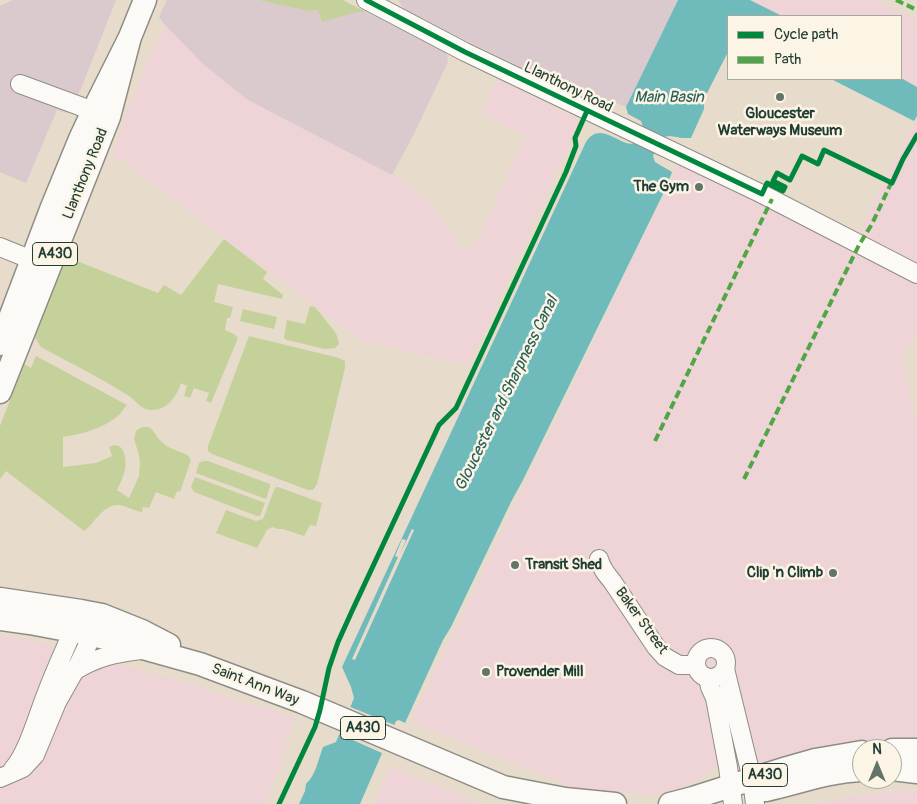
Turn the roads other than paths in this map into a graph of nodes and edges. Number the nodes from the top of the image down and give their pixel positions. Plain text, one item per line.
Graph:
1 (145, 0) edge
2 (366, 0) edge
3 (20, 84) dead end
4 (101, 114) junction
5 (0, 246) edge
6 (41, 263) junction
7 (917, 274) edge
8 (0, 344) edge
9 (0, 392) edge
10 (599, 559) dead end
11 (0, 599) edge
12 (0, 618) edge
13 (87, 623) junction
14 (149, 650) junction
15 (200, 664) junction
16 (696, 665) junction
17 (725, 668) junction
18 (74, 672) junction
19 (708, 678) junction
20 (902, 750) edge
21 (917, 750) edge
22 (852, 754) edge
23 (852, 770) edge
24 (902, 770) edge
25 (917, 772) edge
26 (5, 776) edge
27 (902, 778) edge
28 (917, 778) edge
29 (852, 782) edge
30 (742, 788) edge
31 (532, 798) edge
32 (562, 804) edge
33 (615, 804) edge
34 (670, 804) edge
35 (772, 804) edge

1 - 4 main road, Llanthony Road / A430
2 - 7 street, Llanthony Road
3 - 4 street
4 - 6 main road, Llanthony Road / A430
5 - 6 street
6 - 8 main road, Llanthony Road
6 - 9 main road, Llanthony Road / A430
10 - 16 street, Baker Street
11 - 13 main road, Saint Ann Way
12 - 13 main road, Saint Ann Way / A430
13 - 14 main road, Saint Ann Way / A430
13 - 15 main road, Saint Ann Way
13 - 18 street
13 - 26 street
14 - 15 main road, Saint Ann Way / A430
14 - 18 street
15 - 31 main road, Saint Ann Way / A430
16 - 17 street
16 - 19 street
17 - 19 street
17 - 30 street
18 - 26 street
19 - 30 street
20 - 21 main road
22 - 30 main road, A430
23 - 30 main road
24 - 25 main road
27 - 28 main road
29 - 35 main road, A430
30 - 34 main road, A430
31 - 32 main road
31 - 33 main road, Saint Ann Way / A430

